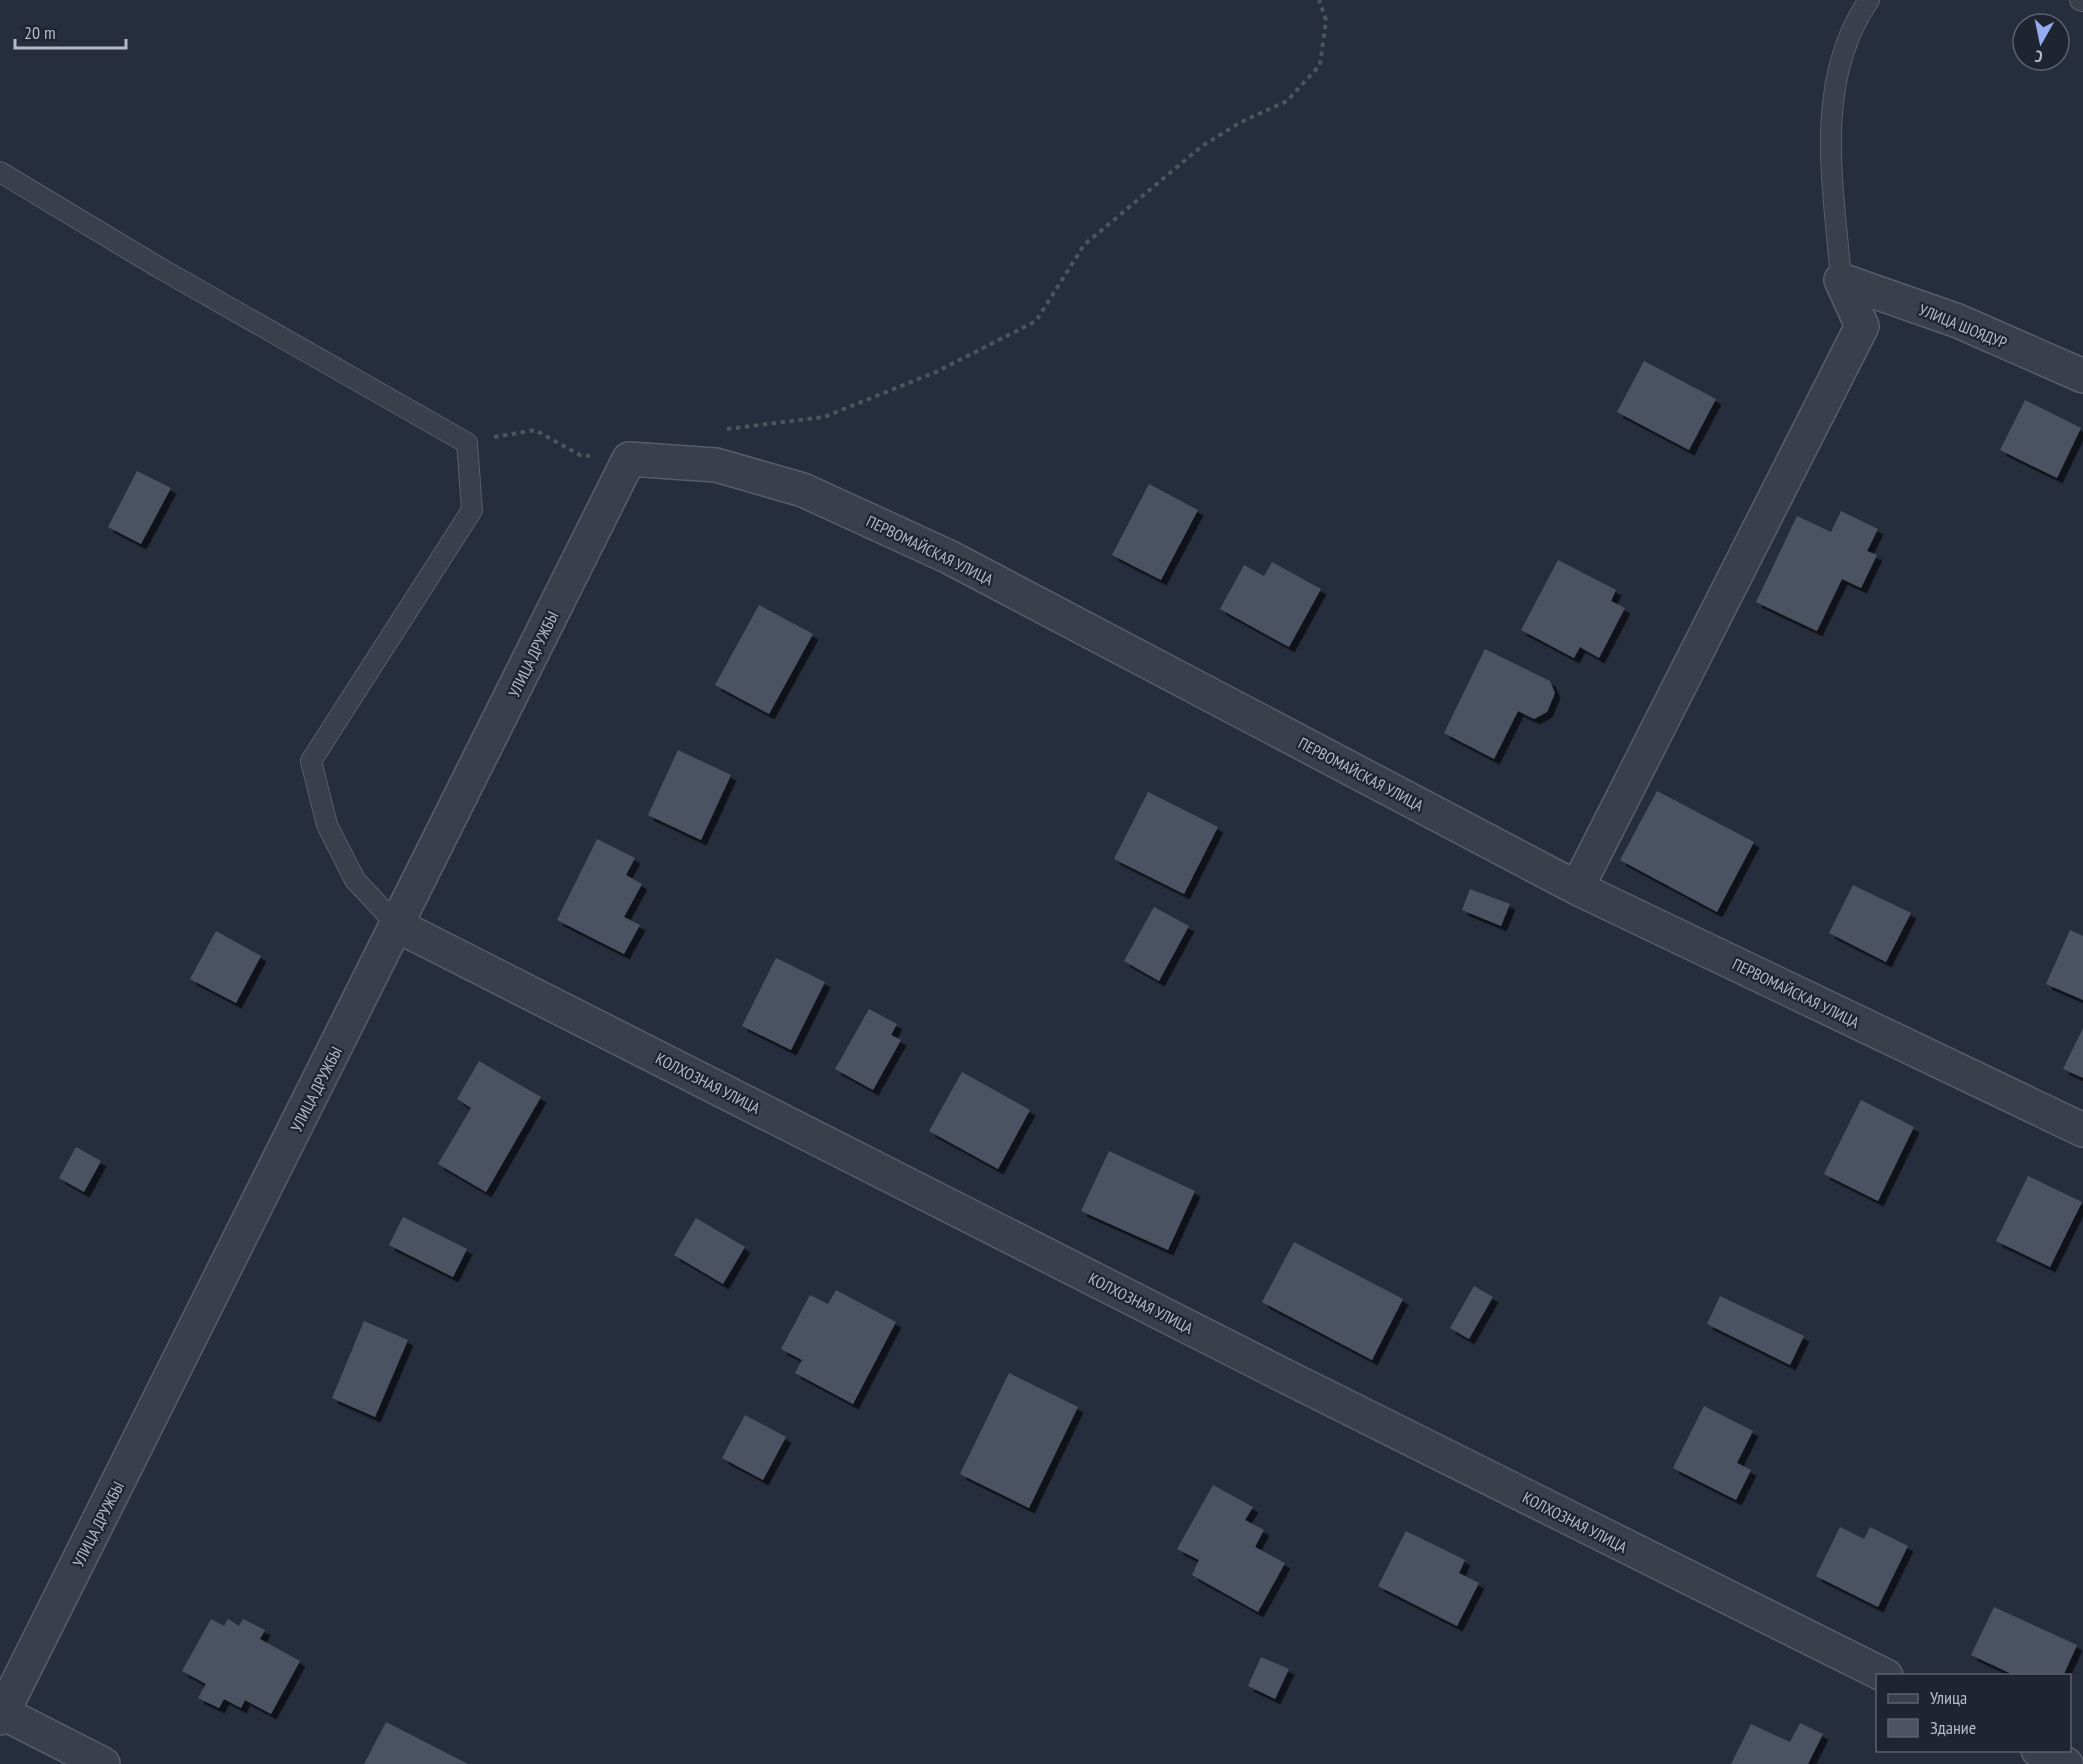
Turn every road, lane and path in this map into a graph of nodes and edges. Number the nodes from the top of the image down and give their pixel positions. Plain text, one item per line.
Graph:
1 (1319, 0) edge
2 (1869, 0) edge
3 (0, 172) edge
4 (1841, 280) junction
5 (2083, 376) edge
6 (724, 430) dead end
7 (467, 443) junction
8 (629, 459) junction
9 (1577, 888) junction
10 (398, 926) junction
11 (2083, 1130) edge
12 (1882, 1674) edge
13 (1, 1716) edge
14 (2042, 1752) edge
15 (104, 1764) edge
16 (2066, 1764) edge

1 - 6 path
2 - 4 lane
3 - 7 lane
4 - 5 street, УЛИЦА ШОЯДУР
4 - 9 street
7 - 8 path
7 - 10 lane
8 - 9 street, ПЕРВОМАЙСКАЯ УЛИЦА
8 - 10 street, УЛИЦА ДРУЖБЫ
9 - 11 street, ПЕРВОМАЙСКАЯ УЛИЦА
10 - 12 street, КОЛХОЗНАЯ УЛИЦА
10 - 13 street, УЛИЦА ДРУЖБЫ
13 - 15 street
14 - 16 street

